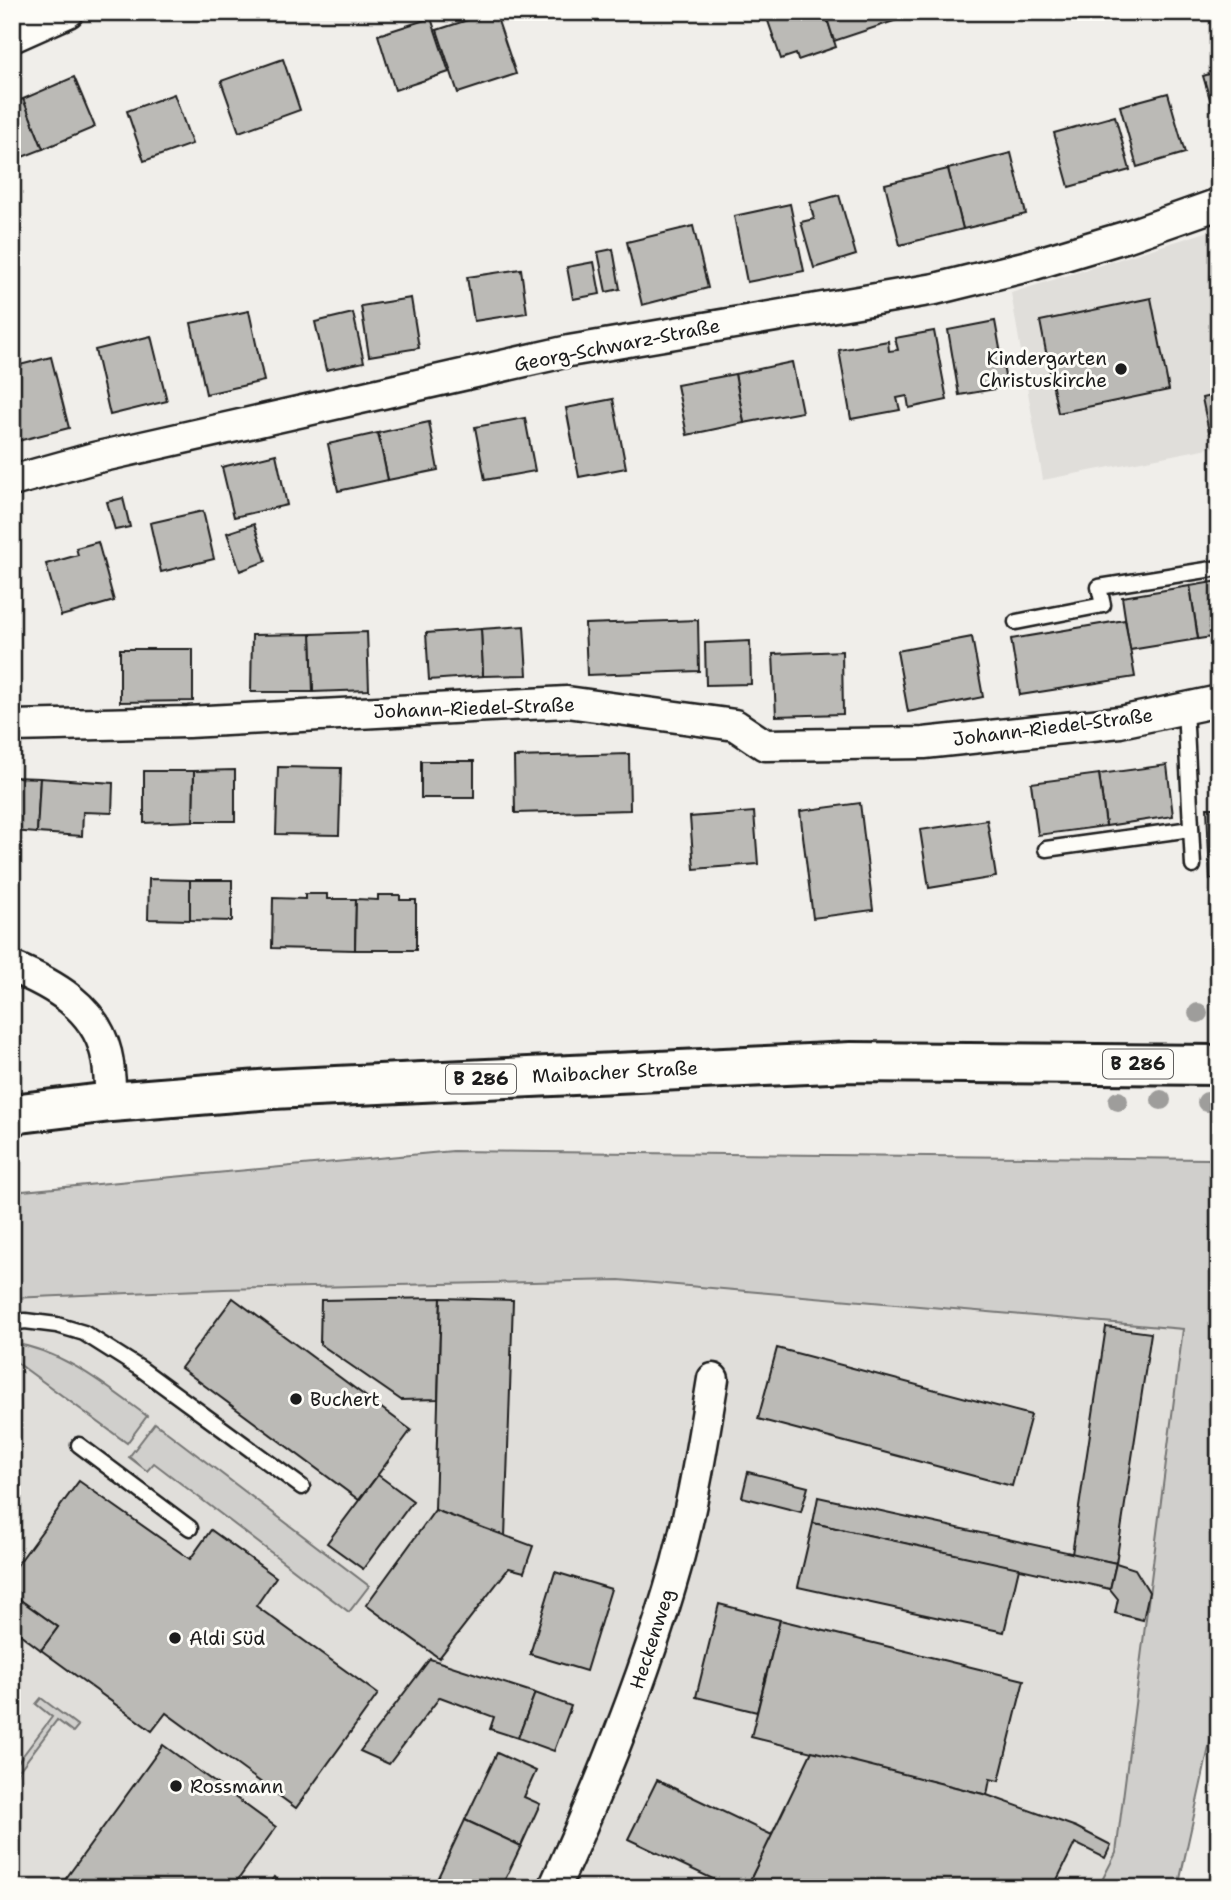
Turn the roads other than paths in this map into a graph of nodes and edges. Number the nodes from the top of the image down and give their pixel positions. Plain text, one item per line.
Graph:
1 (68, 12) edge
2 (12, 37) edge
3 (1219, 204) edge
4 (12, 481) edge
5 (1219, 568) edge
6 (1016, 622) dead end
7 (1219, 701) edge
8 (1185, 708) junction
9 (12, 726) edge
10 (1191, 829) junction
11 (1046, 849) dead end
12 (1193, 866) dead end
13 (12, 967) edge
14 (1219, 1066) edge
15 (111, 1102) junction
16 (12, 1114) edge
17 (12, 1323) edge
18 (713, 1379) dead end
19 (79, 1445) dead end
20 (302, 1487) dead end
21 (190, 1528) dead end
22 (554, 1888) edge

1 - 2 street
3 - 4 street, Georg-Schwarz-Straße
5 - 6 lane
7 - 8 street, Johann-Riedel-Straße
8 - 9 street, Johann-Riedel-Straße
8 - 10 lane
10 - 11 lane
10 - 12 lane
13 - 15 street
14 - 15 main road, Maibacher Straße / B 286
15 - 16 main road, B 286
17 - 20 lane
18 - 22 street, Heckenweg
19 - 21 lane

